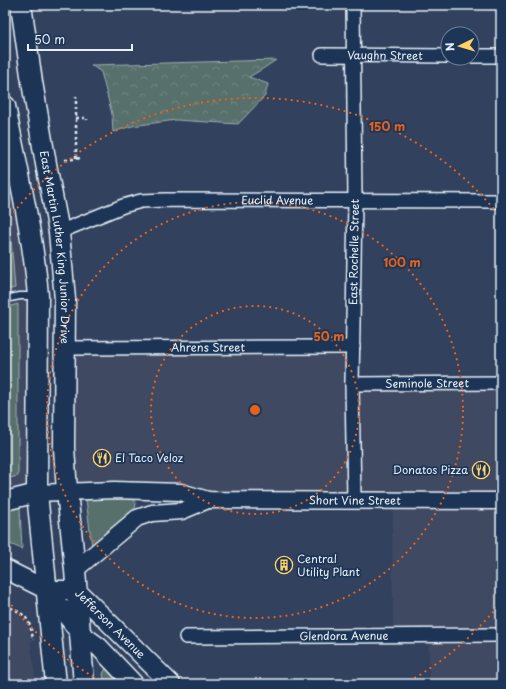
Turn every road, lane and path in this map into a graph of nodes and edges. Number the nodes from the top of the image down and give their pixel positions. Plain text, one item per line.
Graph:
1 (21, 5) edge
2 (353, 5) edge
3 (322, 55) dead end
4 (353, 56) junction
5 (440, 56) edge
6 (480, 56) edge
7 (501, 56) edge
8 (76, 96) dead end
9 (5, 106) edge
10 (76, 118) junction
11 (87, 120) dead end
12 (76, 158) junction
13 (82, 158) dead end
14 (65, 160) dead end
15 (355, 201) junction
16 (501, 201) edge
17 (59, 232) junction
18 (38, 296) junction
19 (5, 299) edge
20 (353, 347) junction
21 (64, 348) junction
22 (501, 383) edge
23 (352, 384) junction
24 (66, 491) junction
25 (37, 493) junction
26 (208, 500) junction
27 (354, 500) junction
28 (5, 501) edge
29 (501, 501) edge
30 (5, 569) edge
31 (75, 570) junction
32 (47, 590) junction
33 (76, 590) junction
34 (5, 605) edge
35 (28, 619) dead end
36 (80, 633) junction
37 (501, 635) edge
38 (186, 637) dead end
39 (56, 684) edge
40 (84, 684) edge
41 (134, 684) edge
42 (171, 684) edge

1 - 17 main road, East Martin Luther King Junior Drive
2 - 4 street, East Rochelle Street
3 - 4 street, Vaughn Street
4 - 5 street, Vaughn Street
4 - 15 street, East Rochelle Street
6 - 7 street
8 - 10 path
9 - 18 main road, East Martin Luther King Junior Drive
10 - 11 path
10 - 12 path
12 - 13 path
12 - 14 path
15 - 16 street, Euclid Avenue
15 - 17 street, Euclid Avenue
15 - 20 street, East Rochelle Street
17 - 21 main road, East Martin Luther King Junior Drive
18 - 19 lane
18 - 25 main road, East Martin Luther King Junior Drive
20 - 21 street, Ahrens Street
20 - 23 street, East Rochelle Street
21 - 24 main road, East Martin Luther King Junior Drive
22 - 23 street, Seminole Street
23 - 27 street, East Rochelle Street
24 - 25 street, Short Vine Street
24 - 26 street, Short Vine Street
24 - 31 main road, East Martin Luther King Junior Drive
25 - 28 main road
25 - 32 main road, East Martin Luther King Junior Drive
26 - 27 street, Short Vine Street
26 - 31 street, Short Vine Street
27 - 29 street, Short Vine Street
30 - 32 main road
31 - 33 main road, East Martin Luther King Junior Drive
32 - 33 main road, Jefferson Avenue
32 - 36 main road, Jefferson Avenue
32 - 39 main road, East Martin Luther King Junior Drive
33 - 36 main road, East Martin Luther King Junior Drive
33 - 42 main road, Jefferson Avenue
34 - 35 path
36 - 40 main road, East Martin Luther King Junior Drive
36 - 41 main road, Jefferson Avenue
37 - 38 street, Glendora Avenue

